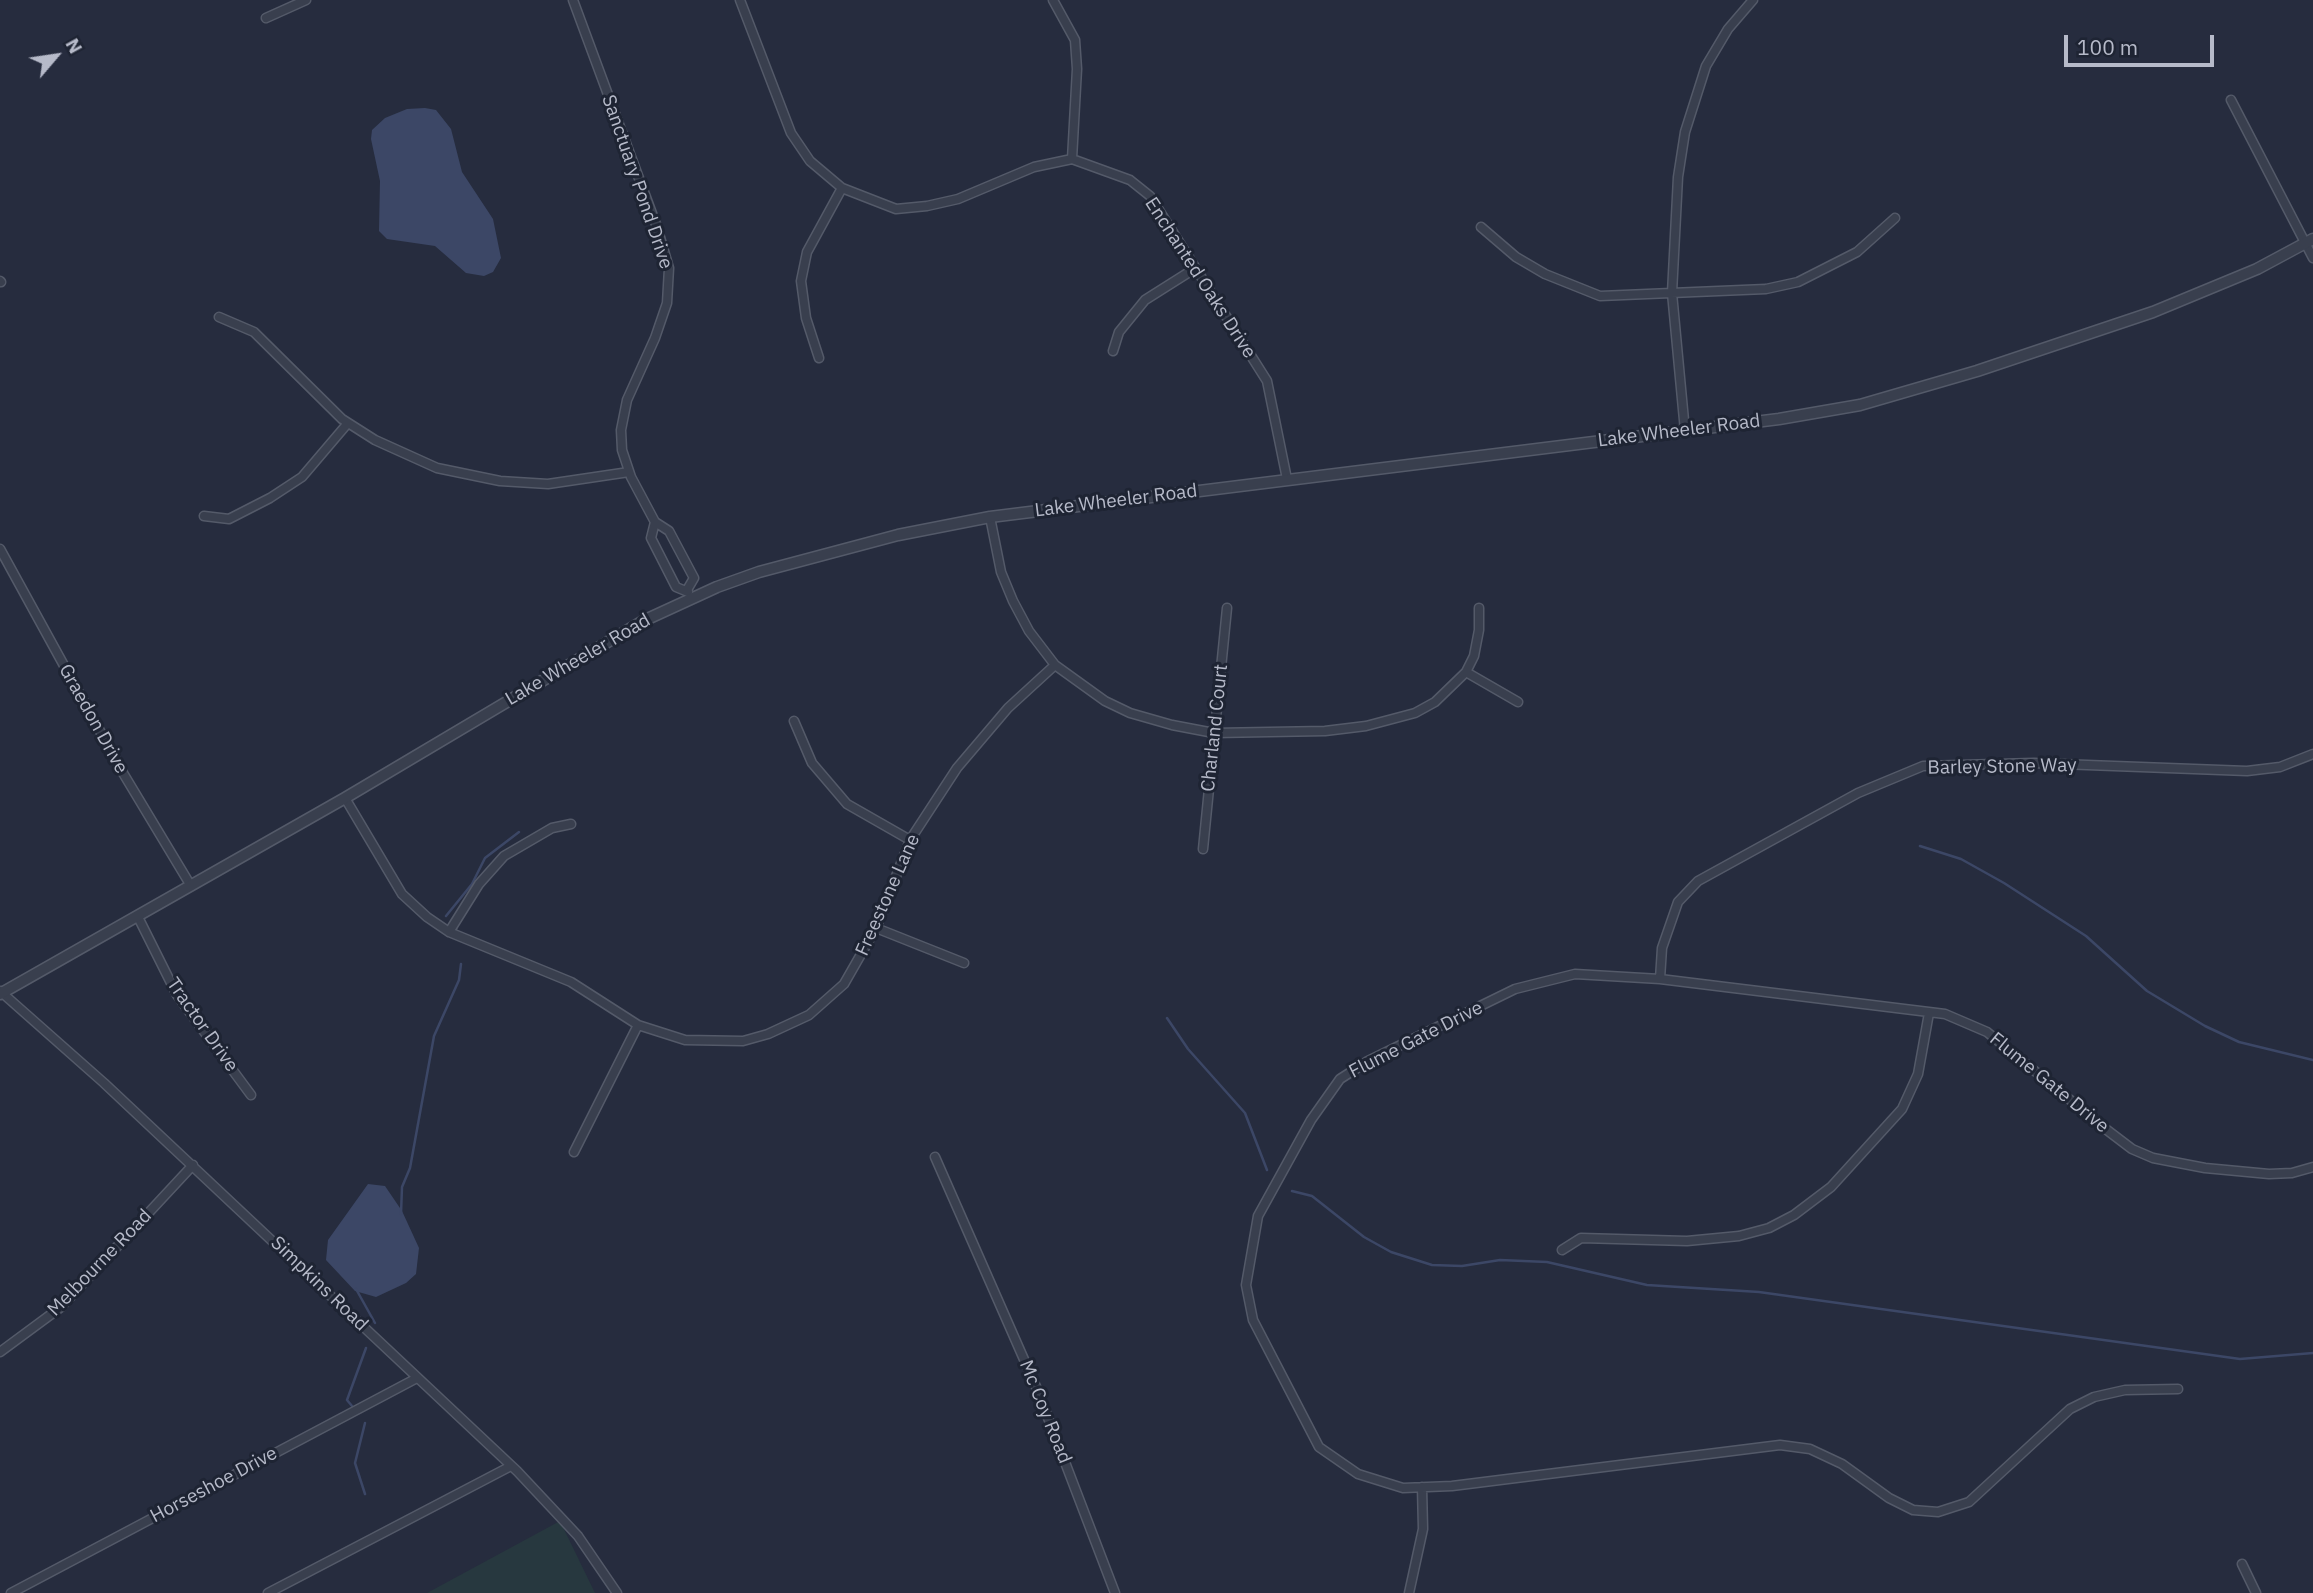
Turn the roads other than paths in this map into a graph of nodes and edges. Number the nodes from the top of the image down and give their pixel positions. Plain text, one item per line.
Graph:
1 (306, 0) edge
2 (573, 0) edge
3 (740, 0) edge
4 (1053, 0) edge
5 (1753, 0) edge
6 (265, 18) dead end
7 (2231, 100) dead end
8 (1072, 159) junction
9 (842, 188) junction
10 (1895, 218) dead end
11 (1481, 227) dead end
12 (2308, 241) edge
13 (2313, 258) edge
14 (1194, 269) junction
15 (1672, 293) junction
16 (219, 317) dead end
17 (1114, 351) dead end
18 (819, 358) dead end
19 (348, 424) junction
20 (1685, 431) junction
21 (629, 472) junction
22 (1287, 479) junction
23 (204, 516) dead end
24 (990, 517) junction
25 (655, 522) junction
26 (0, 549) edge
27 (689, 594) junction
28 (1227, 607) dead end
29 (1479, 608) dead end
30 (1055, 665) junction
31 (1466, 672) junction
32 (1518, 702) dead end
33 (794, 721) dead end
34 (1214, 733) junction
35 (2312, 758) edge
36 (345, 798) junction
37 (571, 824) dead end
38 (910, 840) junction
39 (1203, 849) dead end
40 (191, 886) junction
41 (138, 917) junction
42 (876, 928) junction
43 (449, 932) junction
44 (964, 963) dead end
45 (1660, 979) junction
46 (1, 992) edge
47 (1929, 1013) junction
48 (638, 1025) junction
49 (251, 1095) dead end
50 (574, 1152) dead end
51 (935, 1157) dead end
52 (193, 1165) junction
53 (2313, 1167) edge
54 (1562, 1250) dead end
55 (0, 1352) edge
56 (417, 1378) junction
57 (2178, 1389) dead end
58 (512, 1466) junction
59 (1422, 1487) junction
60 (2242, 1564) dead end
61 (11, 1593) edge
62 (268, 1593) edge
63 (617, 1593) edge
64 (1115, 1593) edge
65 (1409, 1593) edge
66 (2256, 1593) edge

1 - 6 street
2 - 21 street, Sanctuary Pond Drive
3 - 9 street
4 - 8 street
5 - 15 street
7 - 12 street
8 - 9 street
8 - 14 street, Enchanted Oaks Drive
9 - 18 street
10 - 15 street
11 - 15 street
12 - 13 street
12 - 20 street, Lake Wheeler Road
14 - 17 street
14 - 22 street, Enchanted Oaks Drive
15 - 20 street
16 - 19 street
19 - 21 street
19 - 23 street
20 - 22 street, Lake Wheeler Road
21 - 25 street, Sanctuary Pond Drive
22 - 24 street, Lake Wheeler Road
24 - 27 street, Lake Wheeler Road
24 - 30 street
25 - 27 street, Sanctuary Pond Drive
25 - 27 street, Sanctuary Pond Drive
26 - 40 street, Graedon Drive
27 - 36 street, Lake Wheeler Road
28 - 34 street, Charland Court
29 - 31 street
30 - 34 street
30 - 38 street, Freestone Lane
31 - 32 street
31 - 34 street
33 - 38 street
34 - 39 street, Charland Court
35 - 45 street, Barley Stone Way
36 - 40 street, Lake Wheeler Road
36 - 43 street, Freestone Lane
37 - 43 street
38 - 42 street, Freestone Lane
40 - 41 street, Lake Wheeler Road
41 - 46 street, Lake Wheeler Road
41 - 49 street, Tractor Drive
42 - 44 street
42 - 48 street, Freestone Lane
43 - 48 street, Freestone Lane
45 - 47 street, Flume Gate Drive
45 - 59 street, Flume Gate Drive
46 - 52 street, Simpkins Road
47 - 53 street, Flume Gate Drive
47 - 54 street
48 - 50 street
51 - 64 street, Mc Coy Road
52 - 55 street, Melbourne Road
52 - 56 street, Simpkins Road
56 - 58 street, Simpkins Road
56 - 61 street, Horseshoe Drive
57 - 59 street, Flume Gate Drive
58 - 62 street
58 - 63 street, Simpkins Road
59 - 65 street
60 - 66 street

